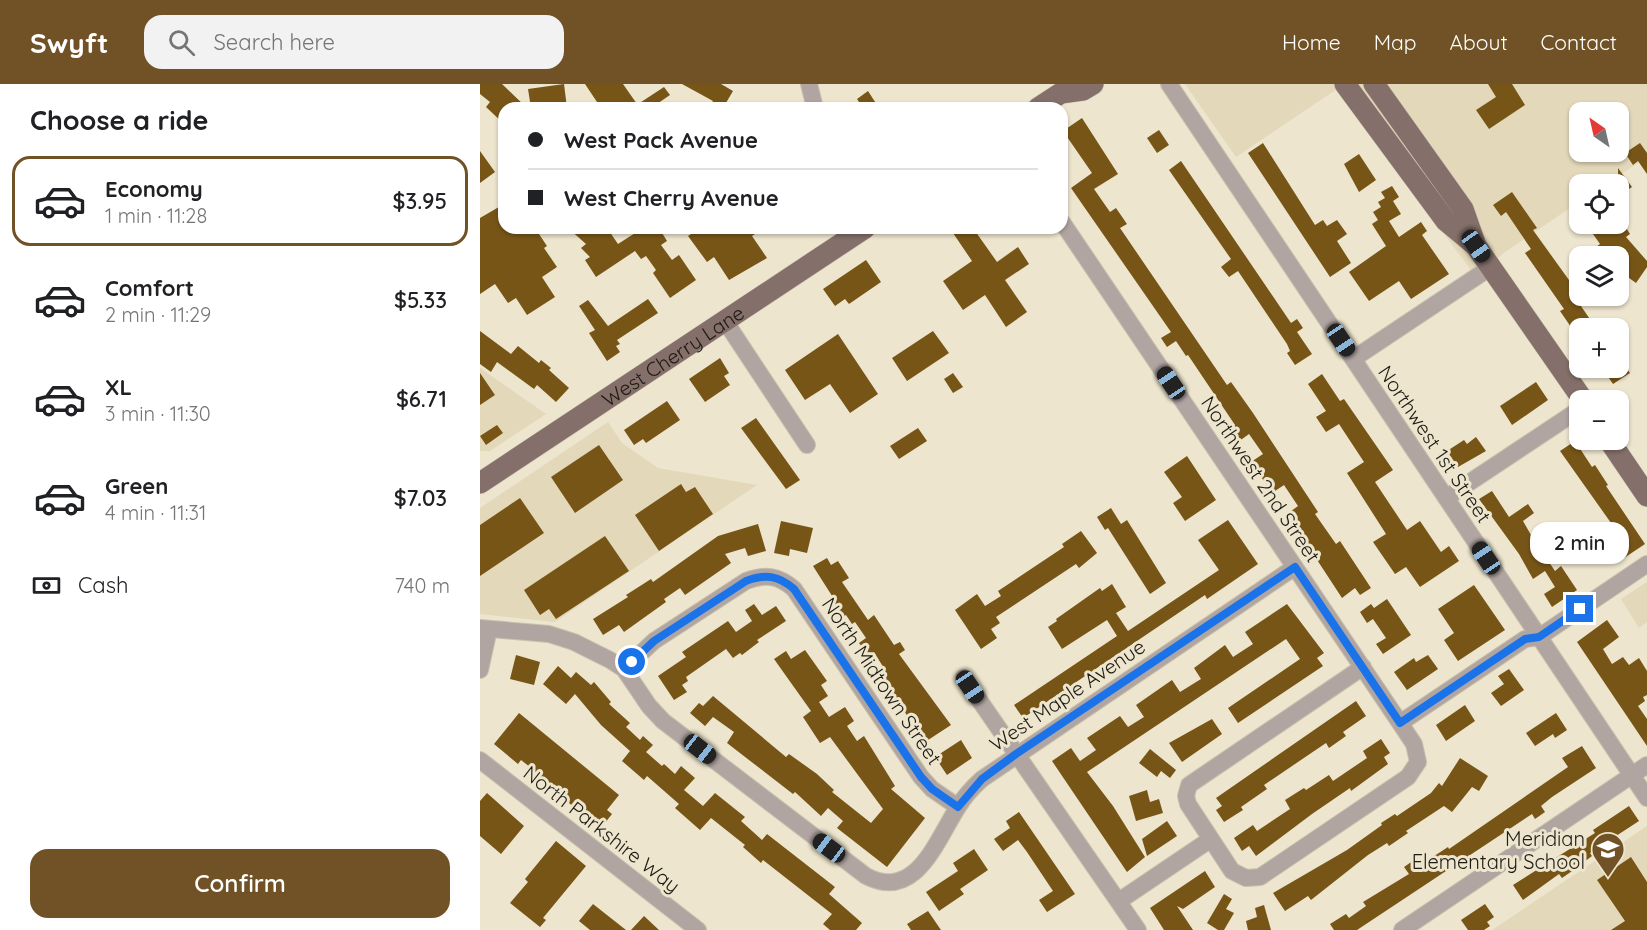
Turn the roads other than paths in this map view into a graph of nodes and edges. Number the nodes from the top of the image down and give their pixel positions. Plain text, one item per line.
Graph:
1 (809, 84) edge
2 (1093, 84) edge
3 (1169, 84) edge
4 (1345, 84) edge
5 (1374, 84) edge
6 (1063, 88) edge
7 (814, 102) edge
8 (1046, 102) edge
9 (1068, 231) edge
10 (856, 234) edge
11 (1476, 246) junction
12 (1491, 267) junction
13 (724, 321) junction
14 (1353, 359) junction
15 (1576, 390) edge
16 (1569, 416) edge
17 (807, 445) dead end
18 (1616, 450) edge
19 (482, 477) edge
20 (1647, 496) edge
21 (1446, 498) junction
22 (1647, 564) edge
23 (1295, 567) junction
24 (484, 628) edge
25 (1539, 637) junction
26 (1363, 667) junction
27 (624, 669) junction
28 (480, 670) edge
29 (964, 678) dead end
30 (1400, 723) junction
31 (1016, 754) junction
32 (480, 760) edge
33 (1647, 765) edge
34 (1632, 775) junction
35 (1647, 798) edge
36 (958, 807) junction
37 (1211, 839) junction
38 (1119, 901) junction
39 (698, 930) edge
40 (1138, 930) edge
41 (1402, 930) edge

1 - 7 street
2 - 6 main road
3 - 14 street, Northwest 1st Street
4 - 11 main road
5 - 11 main road
6 - 8 main road
9 - 23 street, Northwest 2nd Street
10 - 13 main road, West Cherry Lane
11 - 12 main road
12 - 14 street
12 - 15 main road
13 - 17 street
13 - 19 main road, West Cherry Lane
14 - 21 street, Northwest 1st Street
16 - 21 street
18 - 20 main road
21 - 25 street, Northwest 1st Street
22 - 25 street
23 - 26 street, Northwest 2nd Street
23 - 31 street, West Maple Avenue
24 - 27 street
24 - 28 street
25 - 30 street
25 - 34 street, Northwest 1st Street
26 - 30 street, Northwest 2nd Street
26 - 37 street
27 - 36 street, West Maple Avenue
27 - 36 street, North Midtown Street
29 - 31 street
30 - 37 street, Northwest 2nd Street
31 - 36 street, West Maple Avenue
31 - 38 street
32 - 39 street, North Parkshire Way
33 - 34 street
34 - 35 street, Northwest 1st Street
34 - 41 street
37 - 38 street
38 - 40 street

